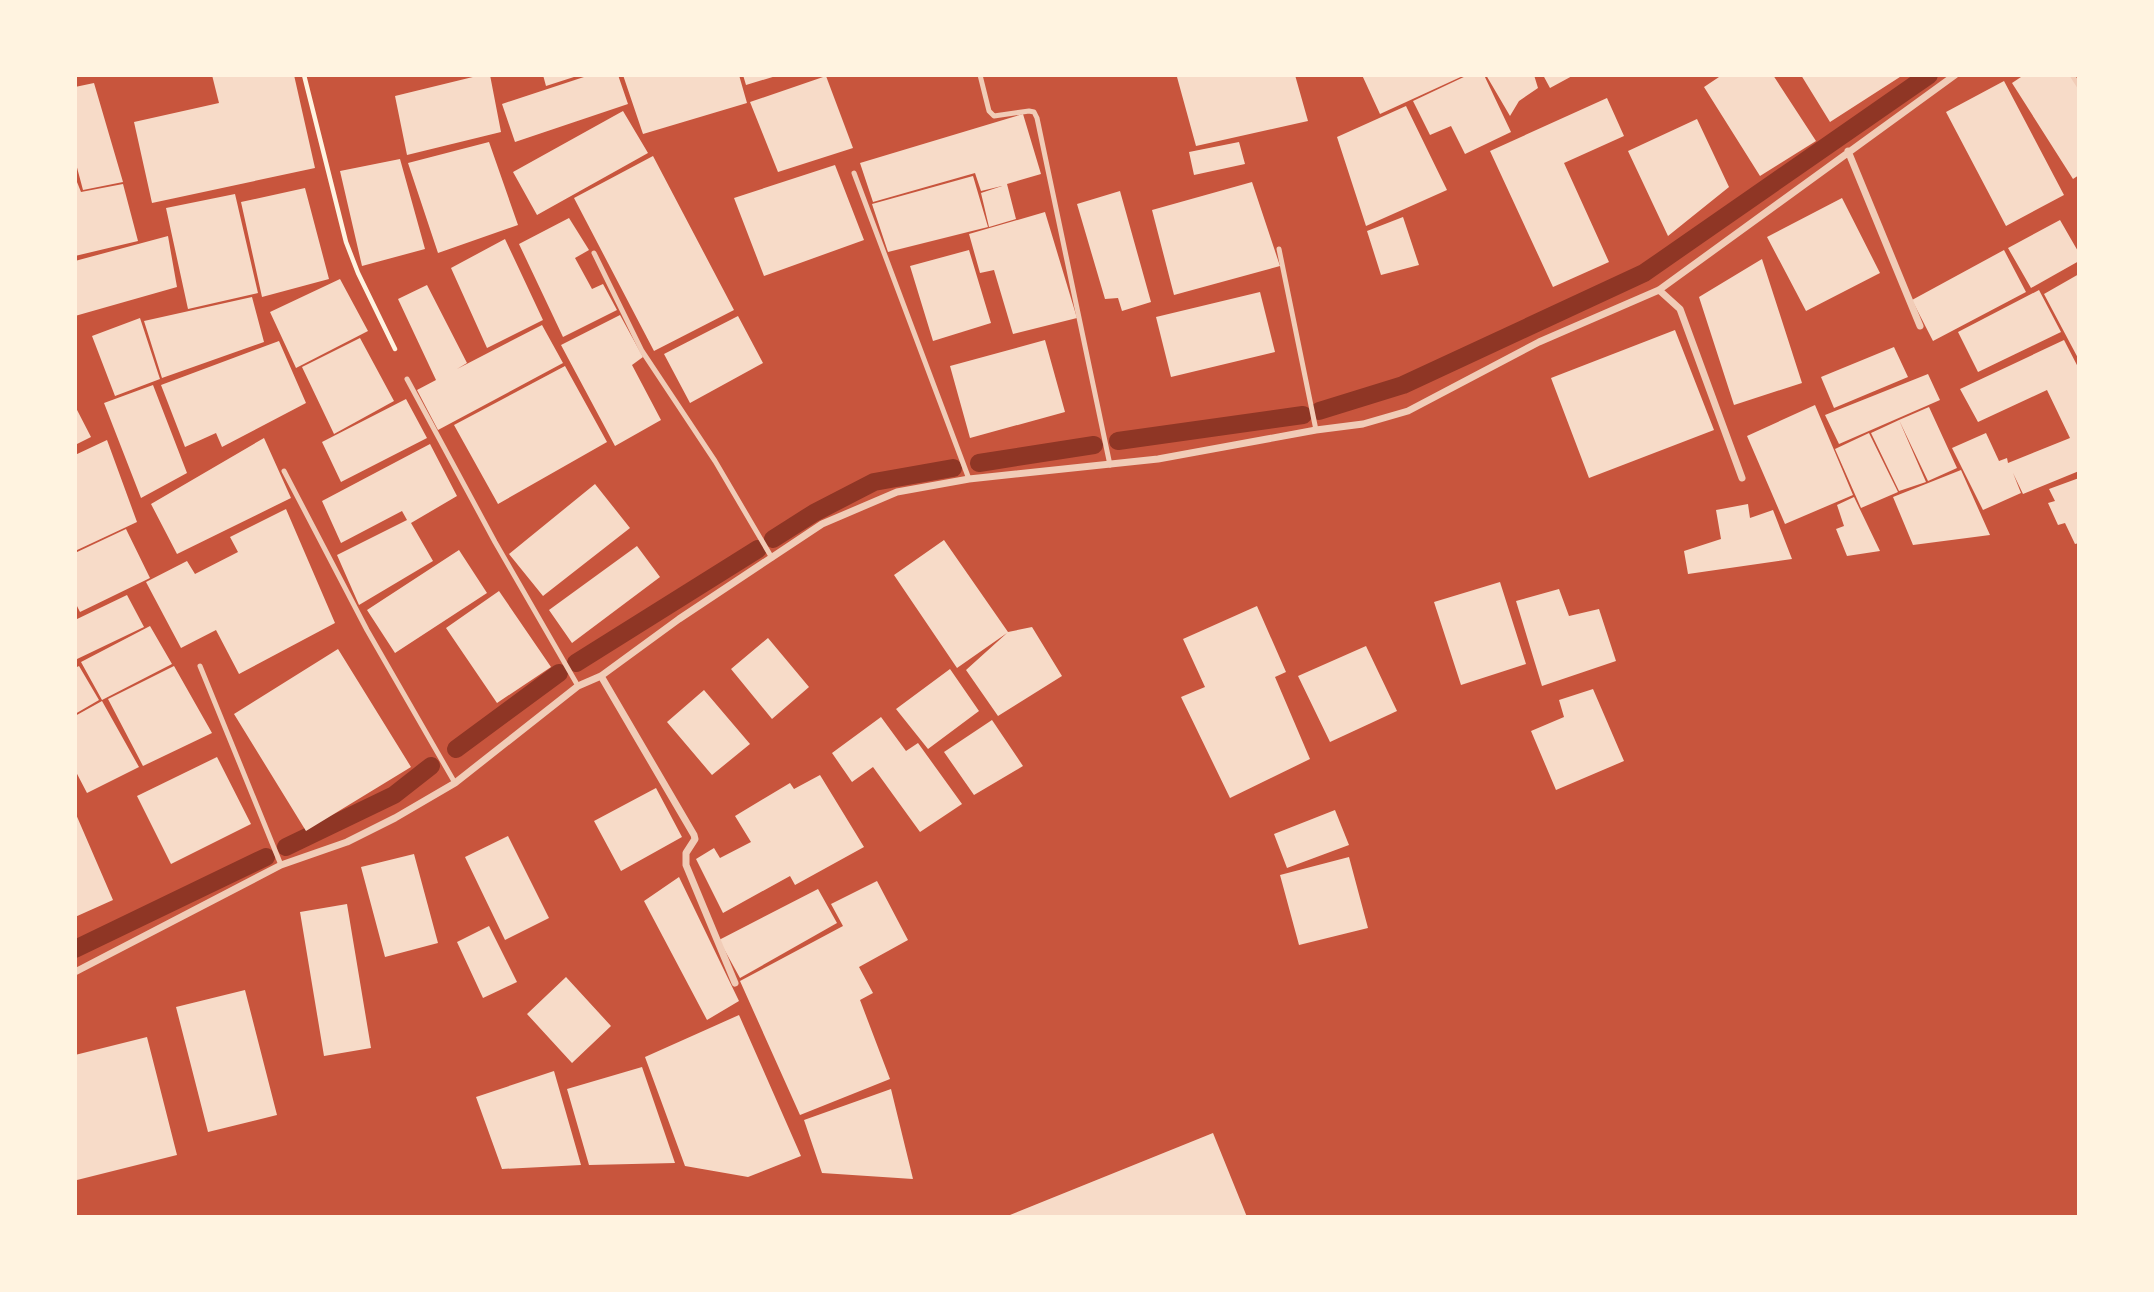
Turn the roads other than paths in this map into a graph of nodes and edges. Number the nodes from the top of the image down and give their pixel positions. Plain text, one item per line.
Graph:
1 (980, 75) edge
2 (1955, 75) edge
3 (2072, 75) edge
4 (2079, 86) edge
5 (1849, 151) junction
6 (854, 173) dead end
7 (1279, 249) dead end
8 (594, 253) dead end
9 (1659, 290) junction
10 (1920, 326) dead end
11 (407, 379) road end
12 (1316, 429) junction
13 (1110, 465) junction
14 (284, 471) dead end
15 (1742, 478) dead end
16 (970, 480) junction
17 (772, 558) junction
18 (200, 666) dead end
19 (601, 676) junction
20 (578, 686) junction
21 (455, 783) junction
22 (281, 864) junction
23 (75, 972) edge
24 (735, 983) dead end

1 - 13 lane
2 - 5 street
3 - 4 lane
5 - 9 street
5 - 10 street
6 - 16 lane
7 - 12 lane
8 - 17 lane
9 - 12 street
9 - 15 street
11 - 20 lane
12 - 13 street
13 - 16 street
14 - 21 lane
16 - 17 street
17 - 19 street
18 - 22 lane
19 - 20 street
19 - 24 street
20 - 21 street
21 - 22 street
22 - 23 street

